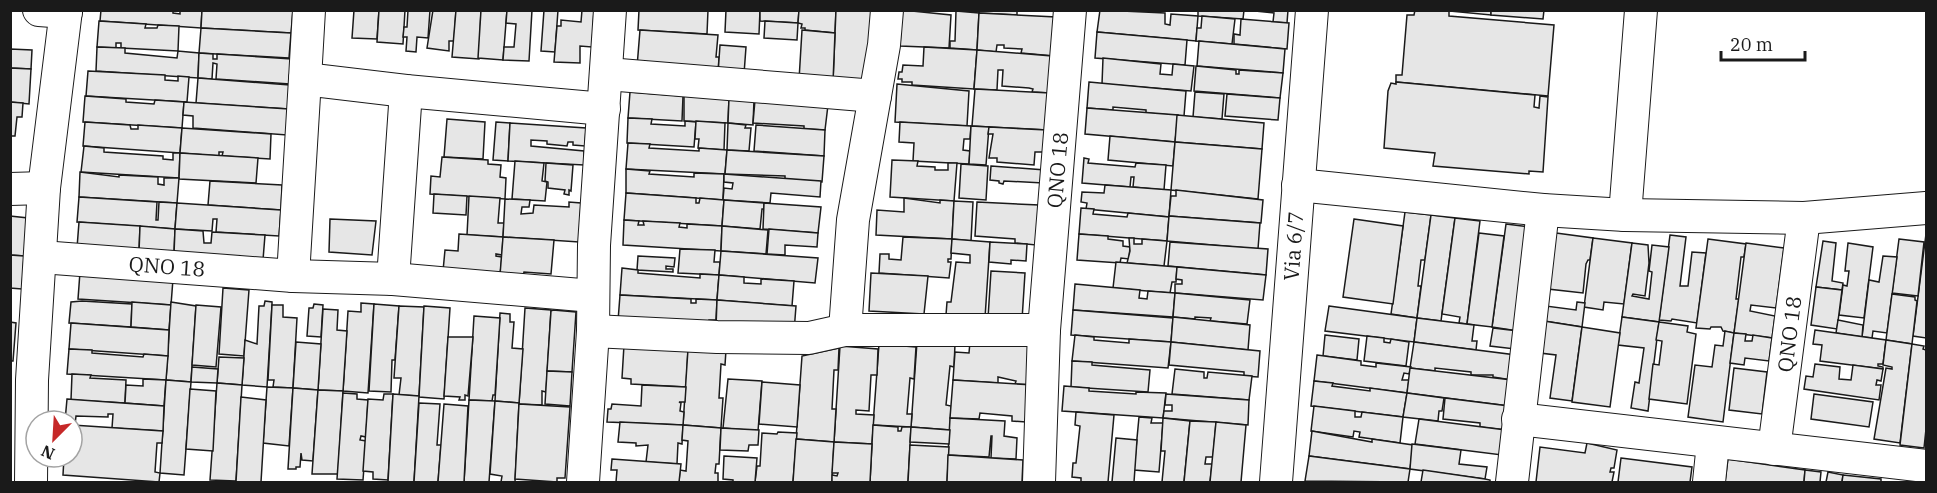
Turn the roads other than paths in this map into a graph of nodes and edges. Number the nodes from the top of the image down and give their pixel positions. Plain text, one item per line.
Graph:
1 (309, 10) edge
2 (610, 10) edge
3 (887, 10) edge
4 (1070, 10) edge
5 (1312, 10) edge
6 (1641, 10) edge
7 (57, 11) edge
8 (607, 74) junction
9 (305, 79) junction
10 (406, 91) junction
11 (875, 96) junction
12 (604, 109) junction
13 (1298, 185) junction
14 (45, 188) junction
15 (10, 189) edge
16 (1926, 208) edge
17 (1543, 210) junction
18 (1626, 215) junction
19 (1804, 218) junction
20 (41, 257) junction
21 (294, 276) junction
22 (393, 279) junction
23 (593, 296) junction
24 (593, 330) junction
25 (845, 330) junction
26 (1044, 330) junction
27 (21, 379) edge
28 (1518, 419) junction
29 (1713, 443) junction
30 (1774, 449) junction
31 (1926, 466) edge
32 (31, 483) edge
33 (583, 483) edge
34 (1039, 483) edge
35 (1276, 483) edge
36 (1512, 483) edge
37 (1708, 483) edge

1 - 9 street
2 - 8 street
3 - 11 street
4 - 26 street, QNO 18
5 - 13 street, Via 6/7
6 - 18 street
7 - 14 street
8 - 11 street
8 - 12 street
9 - 10 street
9 - 21 street
10 - 12 street
10 - 22 street
11 - 25 street
12 - 23 street
13 - 17 street
13 - 35 street, Via 6/7
14 - 15 street
14 - 20 street
16 - 19 street
17 - 18 street
17 - 28 street
18 - 19 street
19 - 30 street, QNO 18
20 - 21 street, QNO 18
20 - 27 street
21 - 22 street, QNO 18
22 - 23 street, QNO 18
23 - 24 street
24 - 25 street
24 - 33 street
25 - 26 street
26 - 34 street, QNO 18
27 - 32 street
28 - 29 street
28 - 36 street
29 - 30 street
29 - 37 street
30 - 31 street

